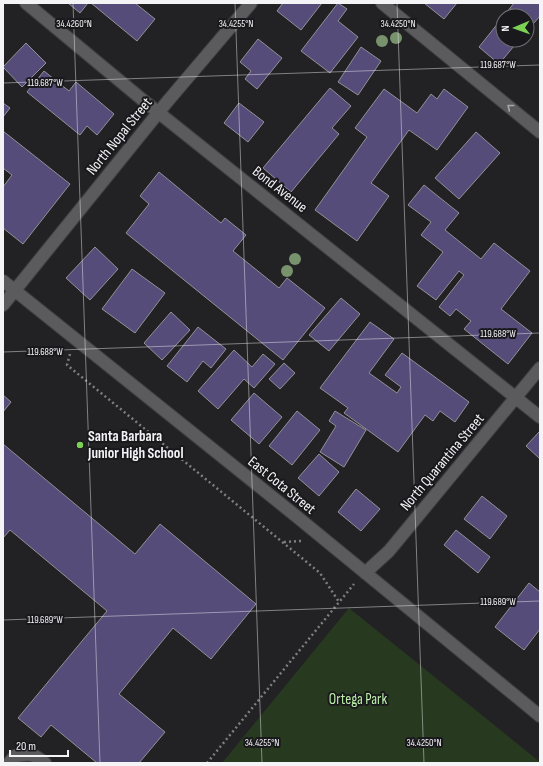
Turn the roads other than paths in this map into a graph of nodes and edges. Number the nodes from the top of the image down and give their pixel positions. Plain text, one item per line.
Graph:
1 (26, 3) edge
2 (251, 3) edge
3 (382, 3) edge
4 (158, 112) junction
5 (540, 132) edge
6 (3, 281) edge
7 (15, 290) junction
8 (3, 305) edge
9 (540, 368) edge
10 (516, 398) junction
11 (540, 417) edge
12 (365, 573) junction
13 (540, 716) edge
14 (10, 763) edge
15 (45, 763) edge

1 - 4 street, Bond Avenue
2 - 4 street, North Nopal Street
5 -> 3 street
4 - 7 street, North Nopal Street
4 - 10 street, Bond Avenue
6 - 7 street, East Cota Street
7 - 8 street, North Nopal Street
7 - 12 street, East Cota Street
9 - 10 street, North Quarantina Street
10 - 11 street, Bond Avenue
10 - 12 street, North Quarantina Street
12 - 13 street, East Cota Street
14 - 15 street

